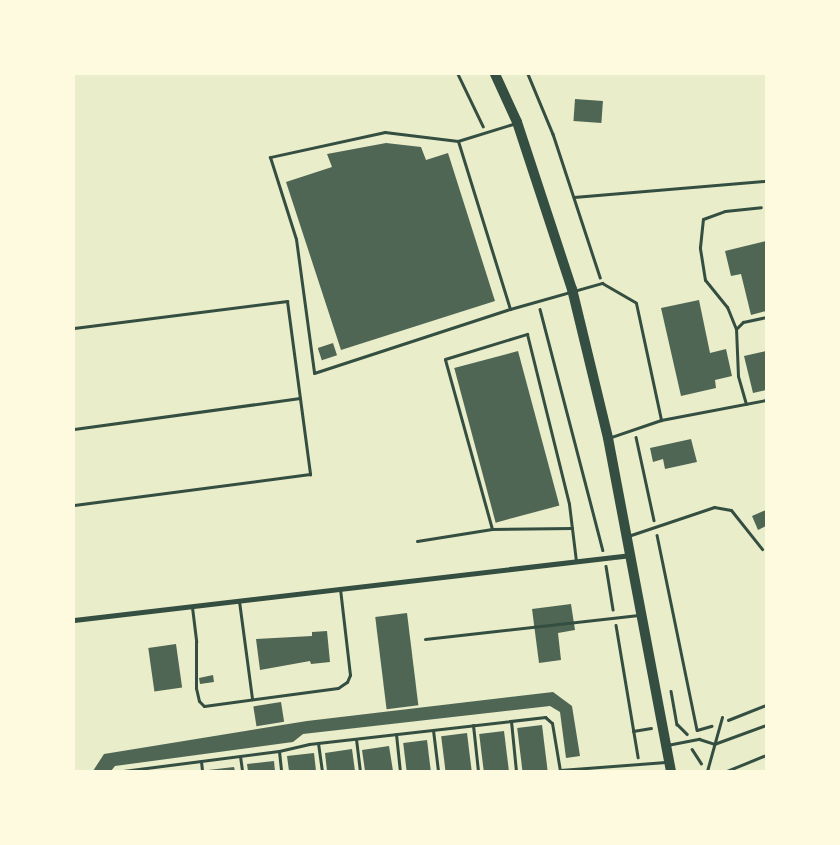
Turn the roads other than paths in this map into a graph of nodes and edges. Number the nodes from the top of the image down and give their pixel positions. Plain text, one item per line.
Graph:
1 (495, 74) edge
2 (518, 122) junction
3 (458, 141) junction
4 (761, 207) dead end
5 (572, 289) junction
6 (510, 309) junction
7 (766, 317) edge
8 (74, 328) edge
9 (736, 328) junction
10 (300, 398) junction
11 (766, 400) edge
12 (746, 404) junction
13 (661, 420) junction
14 (74, 429) edge
15 (608, 438) junction
16 (74, 505) edge
17 (572, 528) junction
18 (492, 529) junction
19 (627, 536) junction
20 (417, 541) dead end
21 (762, 549) dead end
22 (631, 555) junction
23 (576, 562) junction
24 (340, 589) junction
25 (238, 601) junction
26 (192, 607) junction
27 (642, 615) junction
28 (74, 620) edge
29 (424, 639) dead end
30 (252, 699) junction
31 (722, 717) dead end
32 (510, 721) junction
33 (766, 724) edge
34 (473, 726) junction
35 (433, 730) junction
36 (396, 734) junction
37 (356, 739) junction
38 (318, 743) junction
39 (714, 744) junction
40 (666, 745) junction
41 (278, 751) junction
42 (240, 756) junction
43 (201, 761) junction
44 (670, 766) edge
45 (158, 769) edge
46 (560, 770) edge
47 (123, 771) edge
48 (202, 771) edge
49 (242, 771) edge
50 (281, 771) edge
51 (322, 771) edge
52 (360, 771) edge
53 (400, 771) edge
54 (438, 771) edge
55 (478, 771) edge
56 (516, 771) edge
57 (707, 771) edge

1 - 2 main road
2 - 3 lane
2 - 5 main road
3 - 6 lane
3 - 6 lane
4 - 9 lane
5 - 6 lane
5 - 13 lane
5 - 15 main road
7 - 9 lane
8 - 10 lane
9 - 12 lane
10 - 14 lane
10 - 16 lane
11 - 12 lane
12 - 13 lane
13 - 15 lane
15 - 19 main road
17 - 18 lane
17 - 18 lane
17 - 23 lane
18 - 20 lane
19 - 21 lane
19 - 22 main road
22 - 23 street
22 - 27 main road
23 - 24 street
24 - 25 street
24 - 30 lane
25 - 26 street
25 - 30 lane
26 - 28 street
26 - 30 lane
27 - 29 lane
27 - 40 main road
31 - 39 lane
32 - 34 lane
32 - 46 lane
32 - 56 lane
33 - 39 lane
34 - 35 lane
34 - 55 lane
35 - 36 lane
35 - 54 lane
36 - 37 lane
36 - 53 lane
37 - 38 lane
37 - 52 lane
38 - 41 lane
38 - 51 lane
39 - 40 lane
39 - 57 lane
40 - 44 main road
41 - 42 lane
41 - 50 lane
42 - 43 lane
42 - 49 lane
43 - 45 lane
43 - 48 lane
44 - 46 lane
45 - 47 lane

